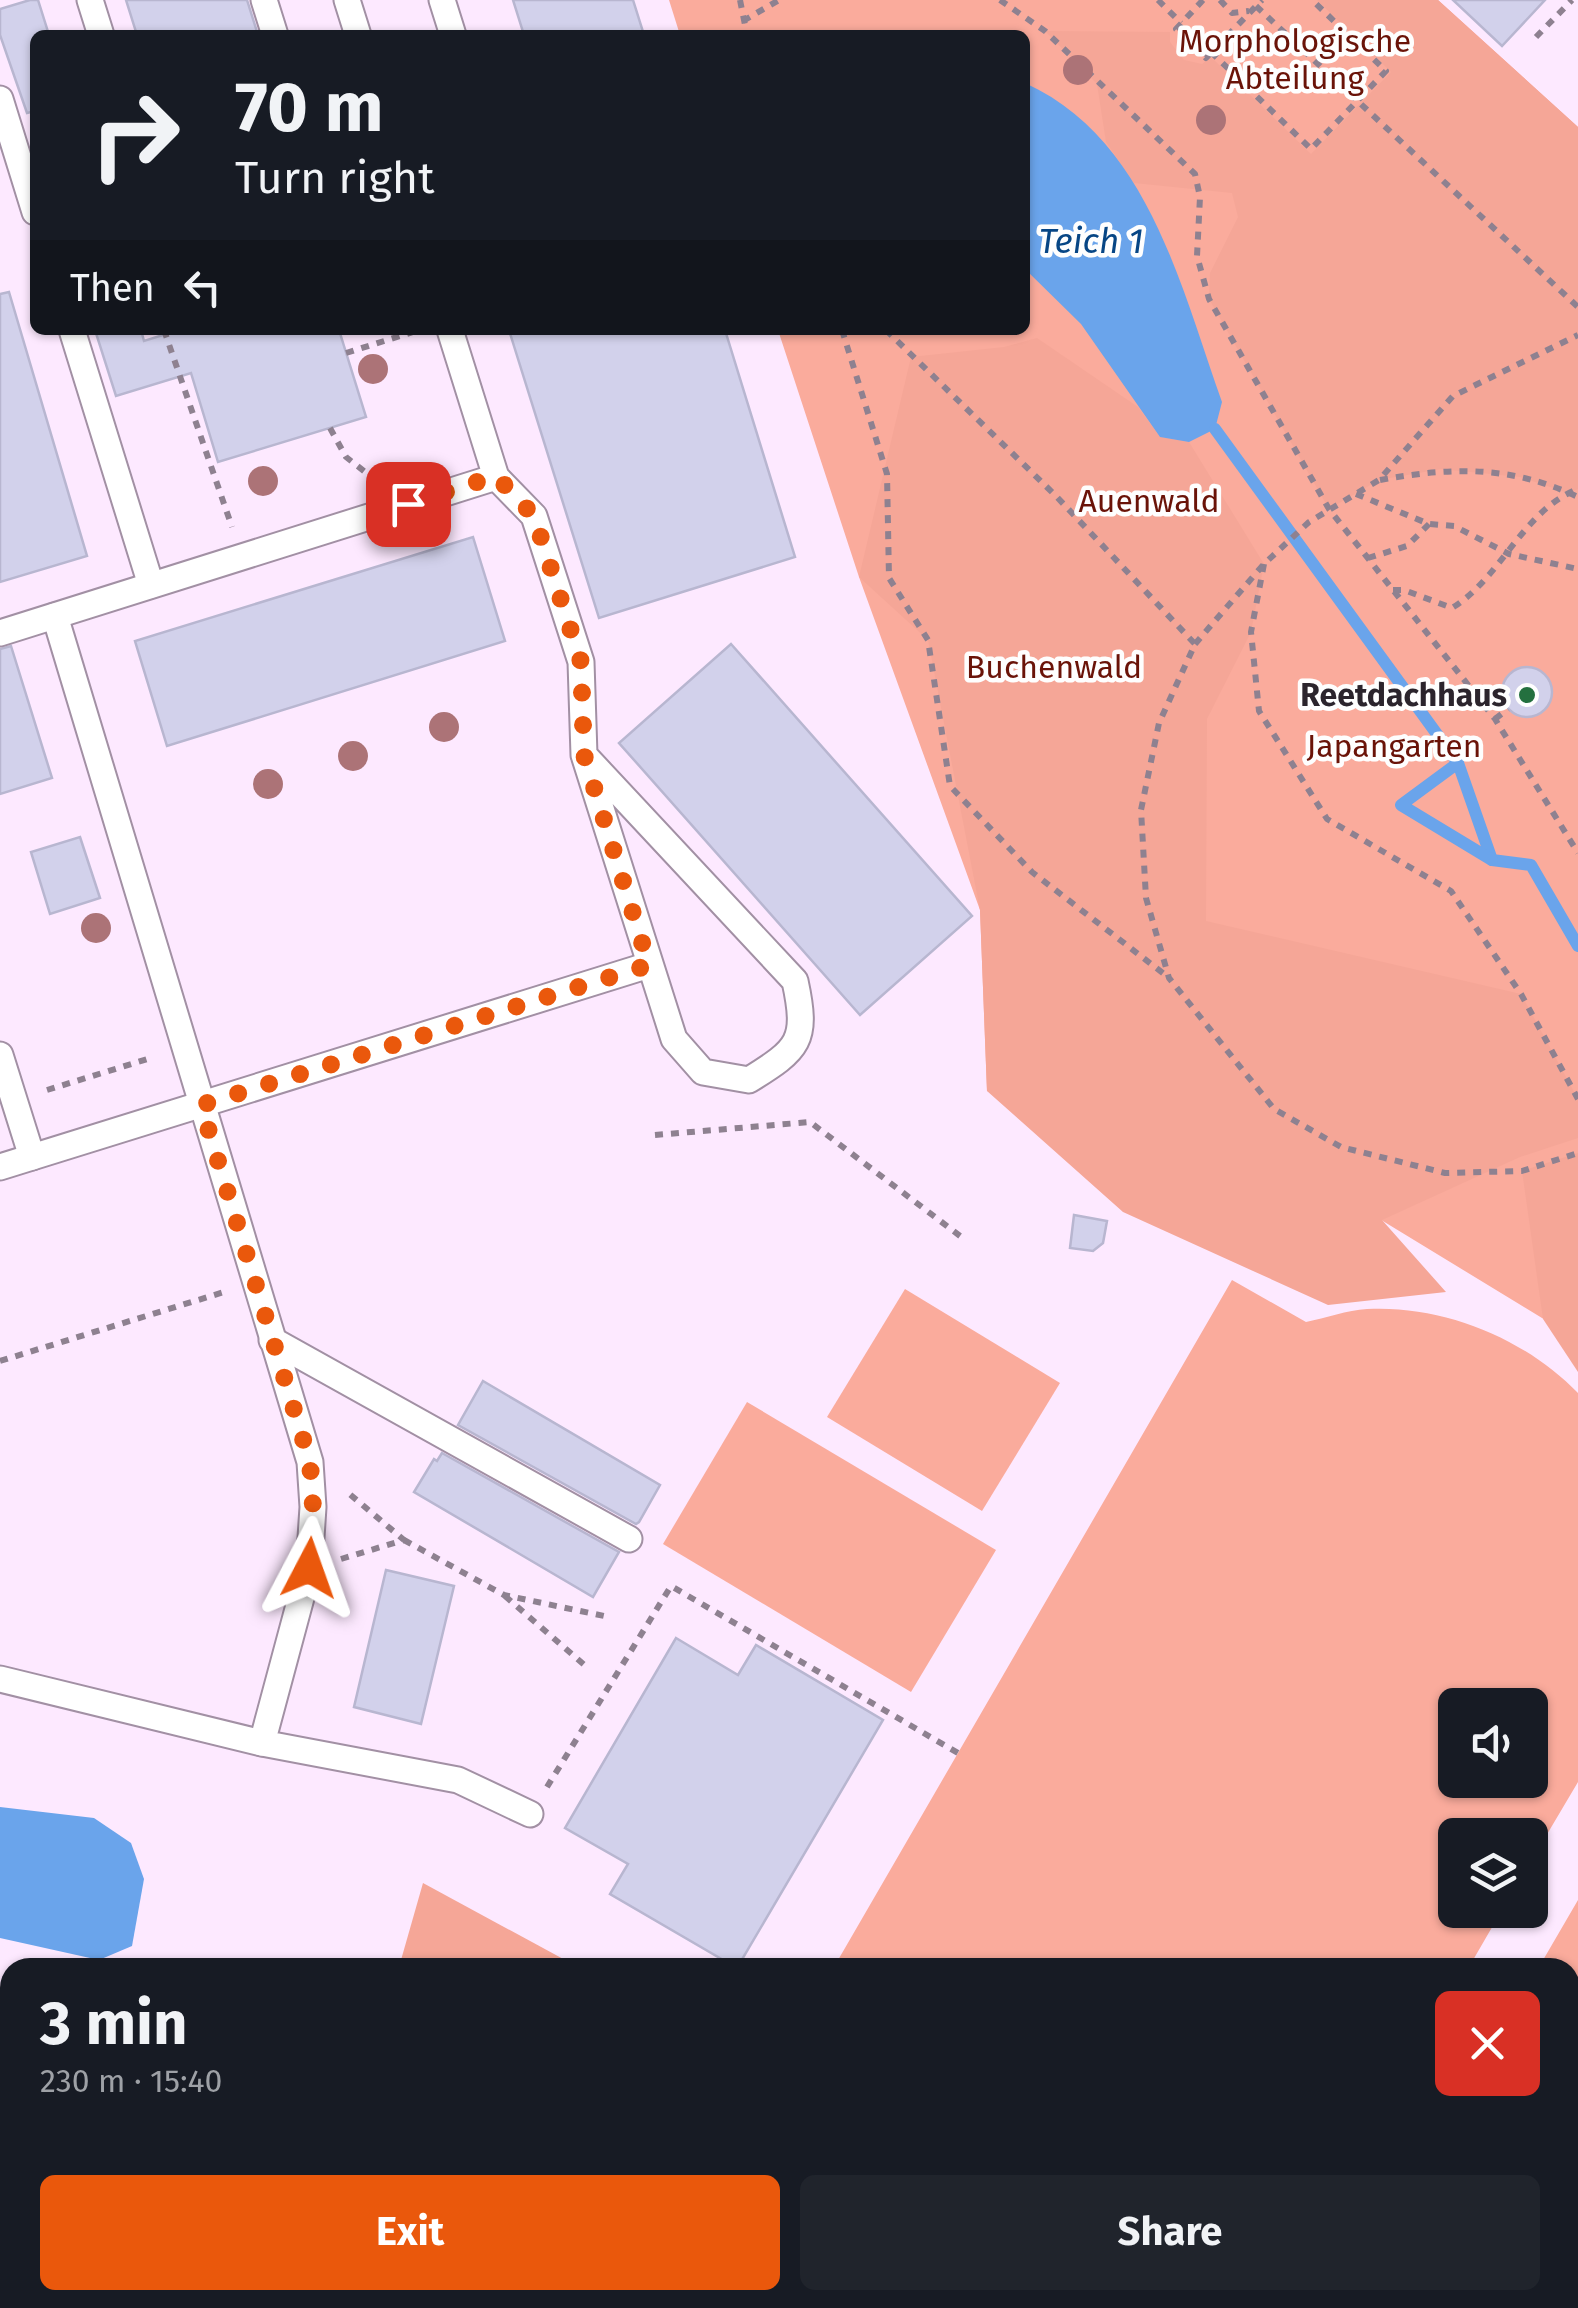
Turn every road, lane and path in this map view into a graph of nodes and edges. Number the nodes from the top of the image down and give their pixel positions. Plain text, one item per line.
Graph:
1 (90, 0) edge
2 (264, 0) edge
3 (347, 0) edge
4 (442, 0) edge
5 (740, 0) edge
6 (779, 0) edge
7 (1000, 0) edge
8 (1158, 0) edge
9 (1203, 0) edge
10 (1220, 0) edge
11 (1312, 0) edge
12 (1572, 0) edge
13 (1259, 2) edge
14 (742, 21) junction
15 (1181, 22) junction
16 (99, 30) edge
17 (273, 30) edge
18 (356, 30) edge
19 (451, 30) edge
20 (745, 30) edge
21 (1536, 37) dead end
22 (1212, 52) junction
23 (0, 100) edge
24 (1356, 102) junction
25 (30, 196) edge
26 (1578, 307) edge
27 (74, 335) edge
28 (166, 335) edge
29 (403, 335) edge
30 (452, 335) edge
31 (844, 335) edge
32 (891, 335) edge
33 (1578, 336) edge
34 (346, 353) dead end
35 (330, 428) dead end
36 (496, 476) junction
37 (1378, 480) junction
38 (1578, 488) edge
39 (1568, 492) junction
40 (1355, 494) junction
41 (1578, 498) edge
42 (408, 504) junction
43 (1329, 509) junction
44 (1429, 524) junction
45 (1509, 554) junction
46 (242, 556) junction
47 (1368, 558) junction
48 (1264, 564) junction
49 (1578, 568) edge
50 (151, 585) junction
51 (1393, 590) junction
52 (55, 616) junction
53 (0, 633) edge
54 (1195, 644) junction
55 (1508, 709) dead end
56 (1496, 719) junction
57 (584, 755) junction
58 (1578, 853) edge
59 (649, 965) junction
60 (1169, 978) junction
61 (184, 1048) junction
62 (0, 1055) edge
63 (1578, 1099) edge
64 (14, 1100) junction
65 (201, 1105) junction
66 (655, 1136) dead end
67 (1578, 1154) edge
68 (32, 1158) junction
69 (0, 1168) edge
70 (964, 1240) dead end
71 (254, 1283) junction
72 (272, 1340) junction
73 (0, 1362) edge
74 (310, 1462) junction
75 (629, 1539) dead end
76 (404, 1540) junction
77 (309, 1568) junction
78 (504, 1595) junction
79 (604, 1616) dead end
80 (588, 1668) dead end
81 (0, 1679) edge
82 (262, 1744) junction
83 (958, 1753) dead end
84 (530, 1814) joint

1 - 16 lane
2 - 17 lane
3 - 18 lane
4 - 19 lane
5 - 14 path
6 - 14 path
7 - 43 path
8 - 15 path
9 - 15 path
10 - 13 path
11 - 24 path
12 - 21 path
13 - 22 path
13 - 24 path
14 - 20 path
15 - 22 path
22 - 24 path
23 - 25 lane
24 - 26 path
27 - 50 lane
28 - 46 path
29 - 34 path
30 - 36 lane
31 - 60 path
32 - 54 path
33 - 37 path
35 - 42 path
36 - 42 lane
36 - 57 lane
37 - 39 path
37 - 40 path
38 - 39 path
39 - 41 path
39 - 45 path
40 - 43 path
40 - 44 path
42 - 46 lane
43 - 47 path
43 - 48 path
44 - 45 path
44 - 47 path
45 - 49 path
45 - 51 path
46 - 50 lane
47 - 51 path
48 - 54 path
48 - 63 path
50 - 52 lane
51 - 56 path
52 - 53 lane
52 - 61 lane
54 - 60 path
55 - 56 path
56 - 58 path
57 - 59 lane
57 - 59 lane
59 - 65 lane
60 - 67 path
61 - 64 path
61 - 65 lane
62 - 64 lane
64 - 68 lane
65 - 68 lane
65 - 71 lane
66 - 70 path
68 - 69 lane
71 - 72 lane
71 - 73 path
72 - 74 lane
72 - 75 lane
74 - 76 path
74 - 77 lane
76 - 77 path
76 - 78 path
77 - 82 lane
78 - 79 path
78 - 80 path
81 - 82 lane
82 - 84 lane
83 - 84 path

